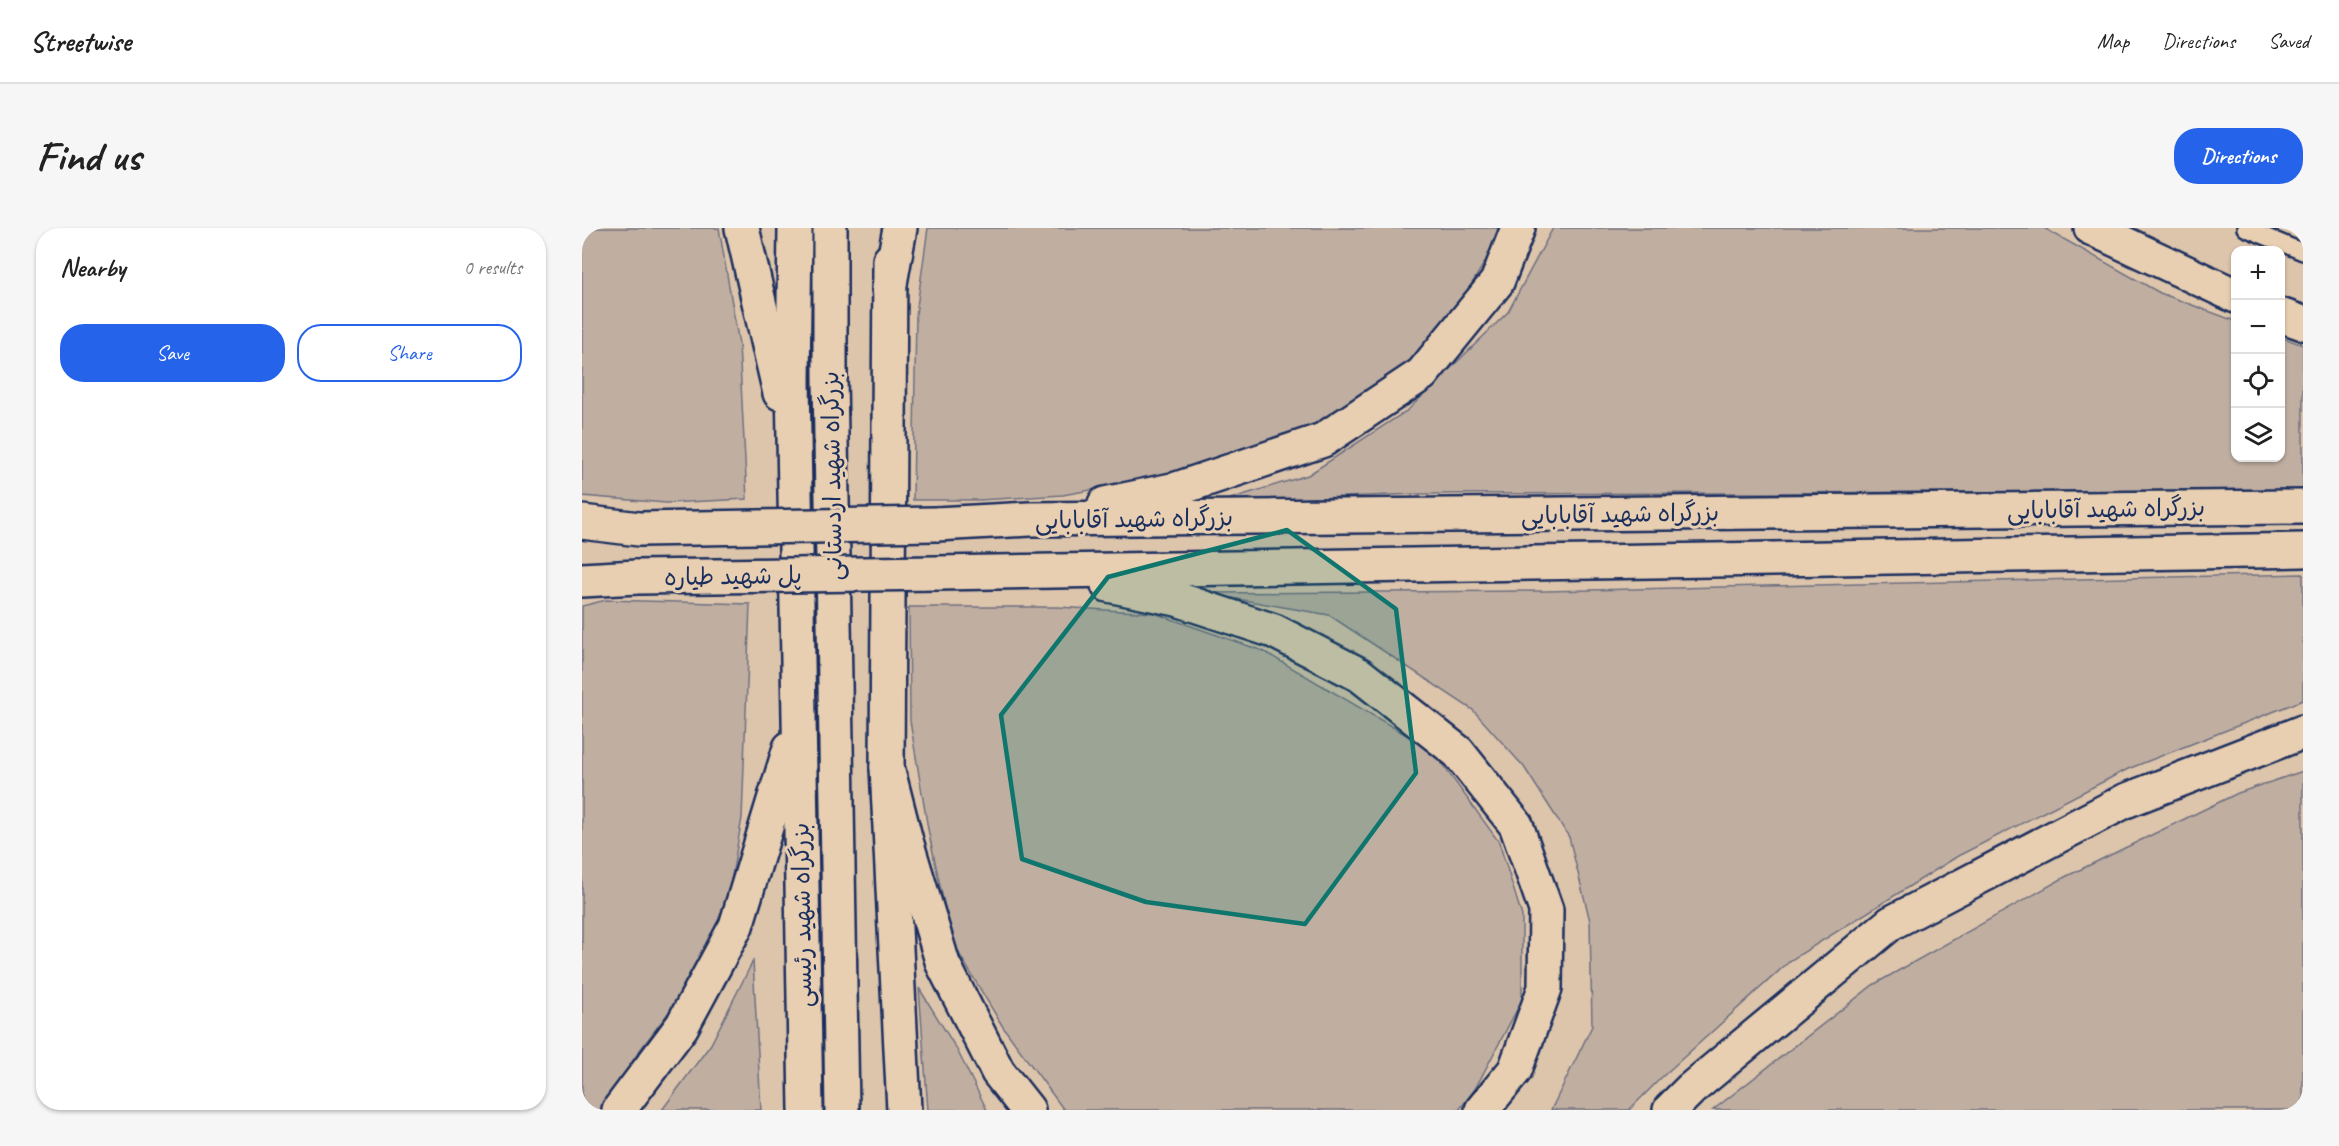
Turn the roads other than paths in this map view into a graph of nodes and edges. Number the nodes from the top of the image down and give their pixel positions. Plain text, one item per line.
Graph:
1 (742, 228) edge
2 (795, 228) edge
3 (830, 228) edge
4 (891, 228) edge
5 (900, 228) edge
6 (1518, 228) edge
7 (2091, 228) edge
8 (2245, 228) edge
9 (2303, 252) edge
10 (889, 289) junction
11 (2231, 294) edge
12 (2285, 317) edge
13 (2303, 323) edge
14 (795, 455) junction
15 (2303, 507) edge
16 (1030, 519) junction
17 (582, 522) edge
18 (936, 525) joint
19 (639, 529) junction
20 (582, 530) edge
21 (2303, 550) edge
22 (937, 573) joint
23 (1045, 573) junction
24 (585, 581) edge
25 (799, 721) junction
26 (835, 723) joint
27 (2303, 732) edge
28 (886, 767) junction
29 (619, 1110) edge
30 (806, 1110) edge
31 (842, 1110) edge
32 (904, 1110) edge
33 (1029, 1110) edge
34 (1482, 1110) edge
35 (1670, 1110) edge

1 - 14 main road
2 - 14 main road, بزرگراه شهید اردستانی
3 - 26 main road, بزرگراه شهید اردستانی
4 - 10 main road
5 - 10 main road
6 - 16 main road
7 - 11 main road
8 - 9 lane
10 - 28 main road
12 - 13 main road
14 - 25 main road, بزرگراه شهید اردستانی
15 - 16 main road, بزرگراه شهید آقابابایی
16 - 18 main road, بزرگراه شهید آقابابایی
17 - 19 main road
18 - 19 main road, پل شهید طیاره, bridge
19 - 20 main road
21 - 23 main road, بزرگراه شهید آقابابایی
22 - 23 main road, بزرگراه شهید آقابابایی
22 - 24 main road, پل شهید طیاره, bridge
23 - 34 main road
25 - 29 main road
25 - 30 main road, بزرگراه شهید رئیسی
26 - 31 main road, بزرگراه شهید رئیسی
27 - 35 main road
28 - 32 main road
28 - 33 main road

